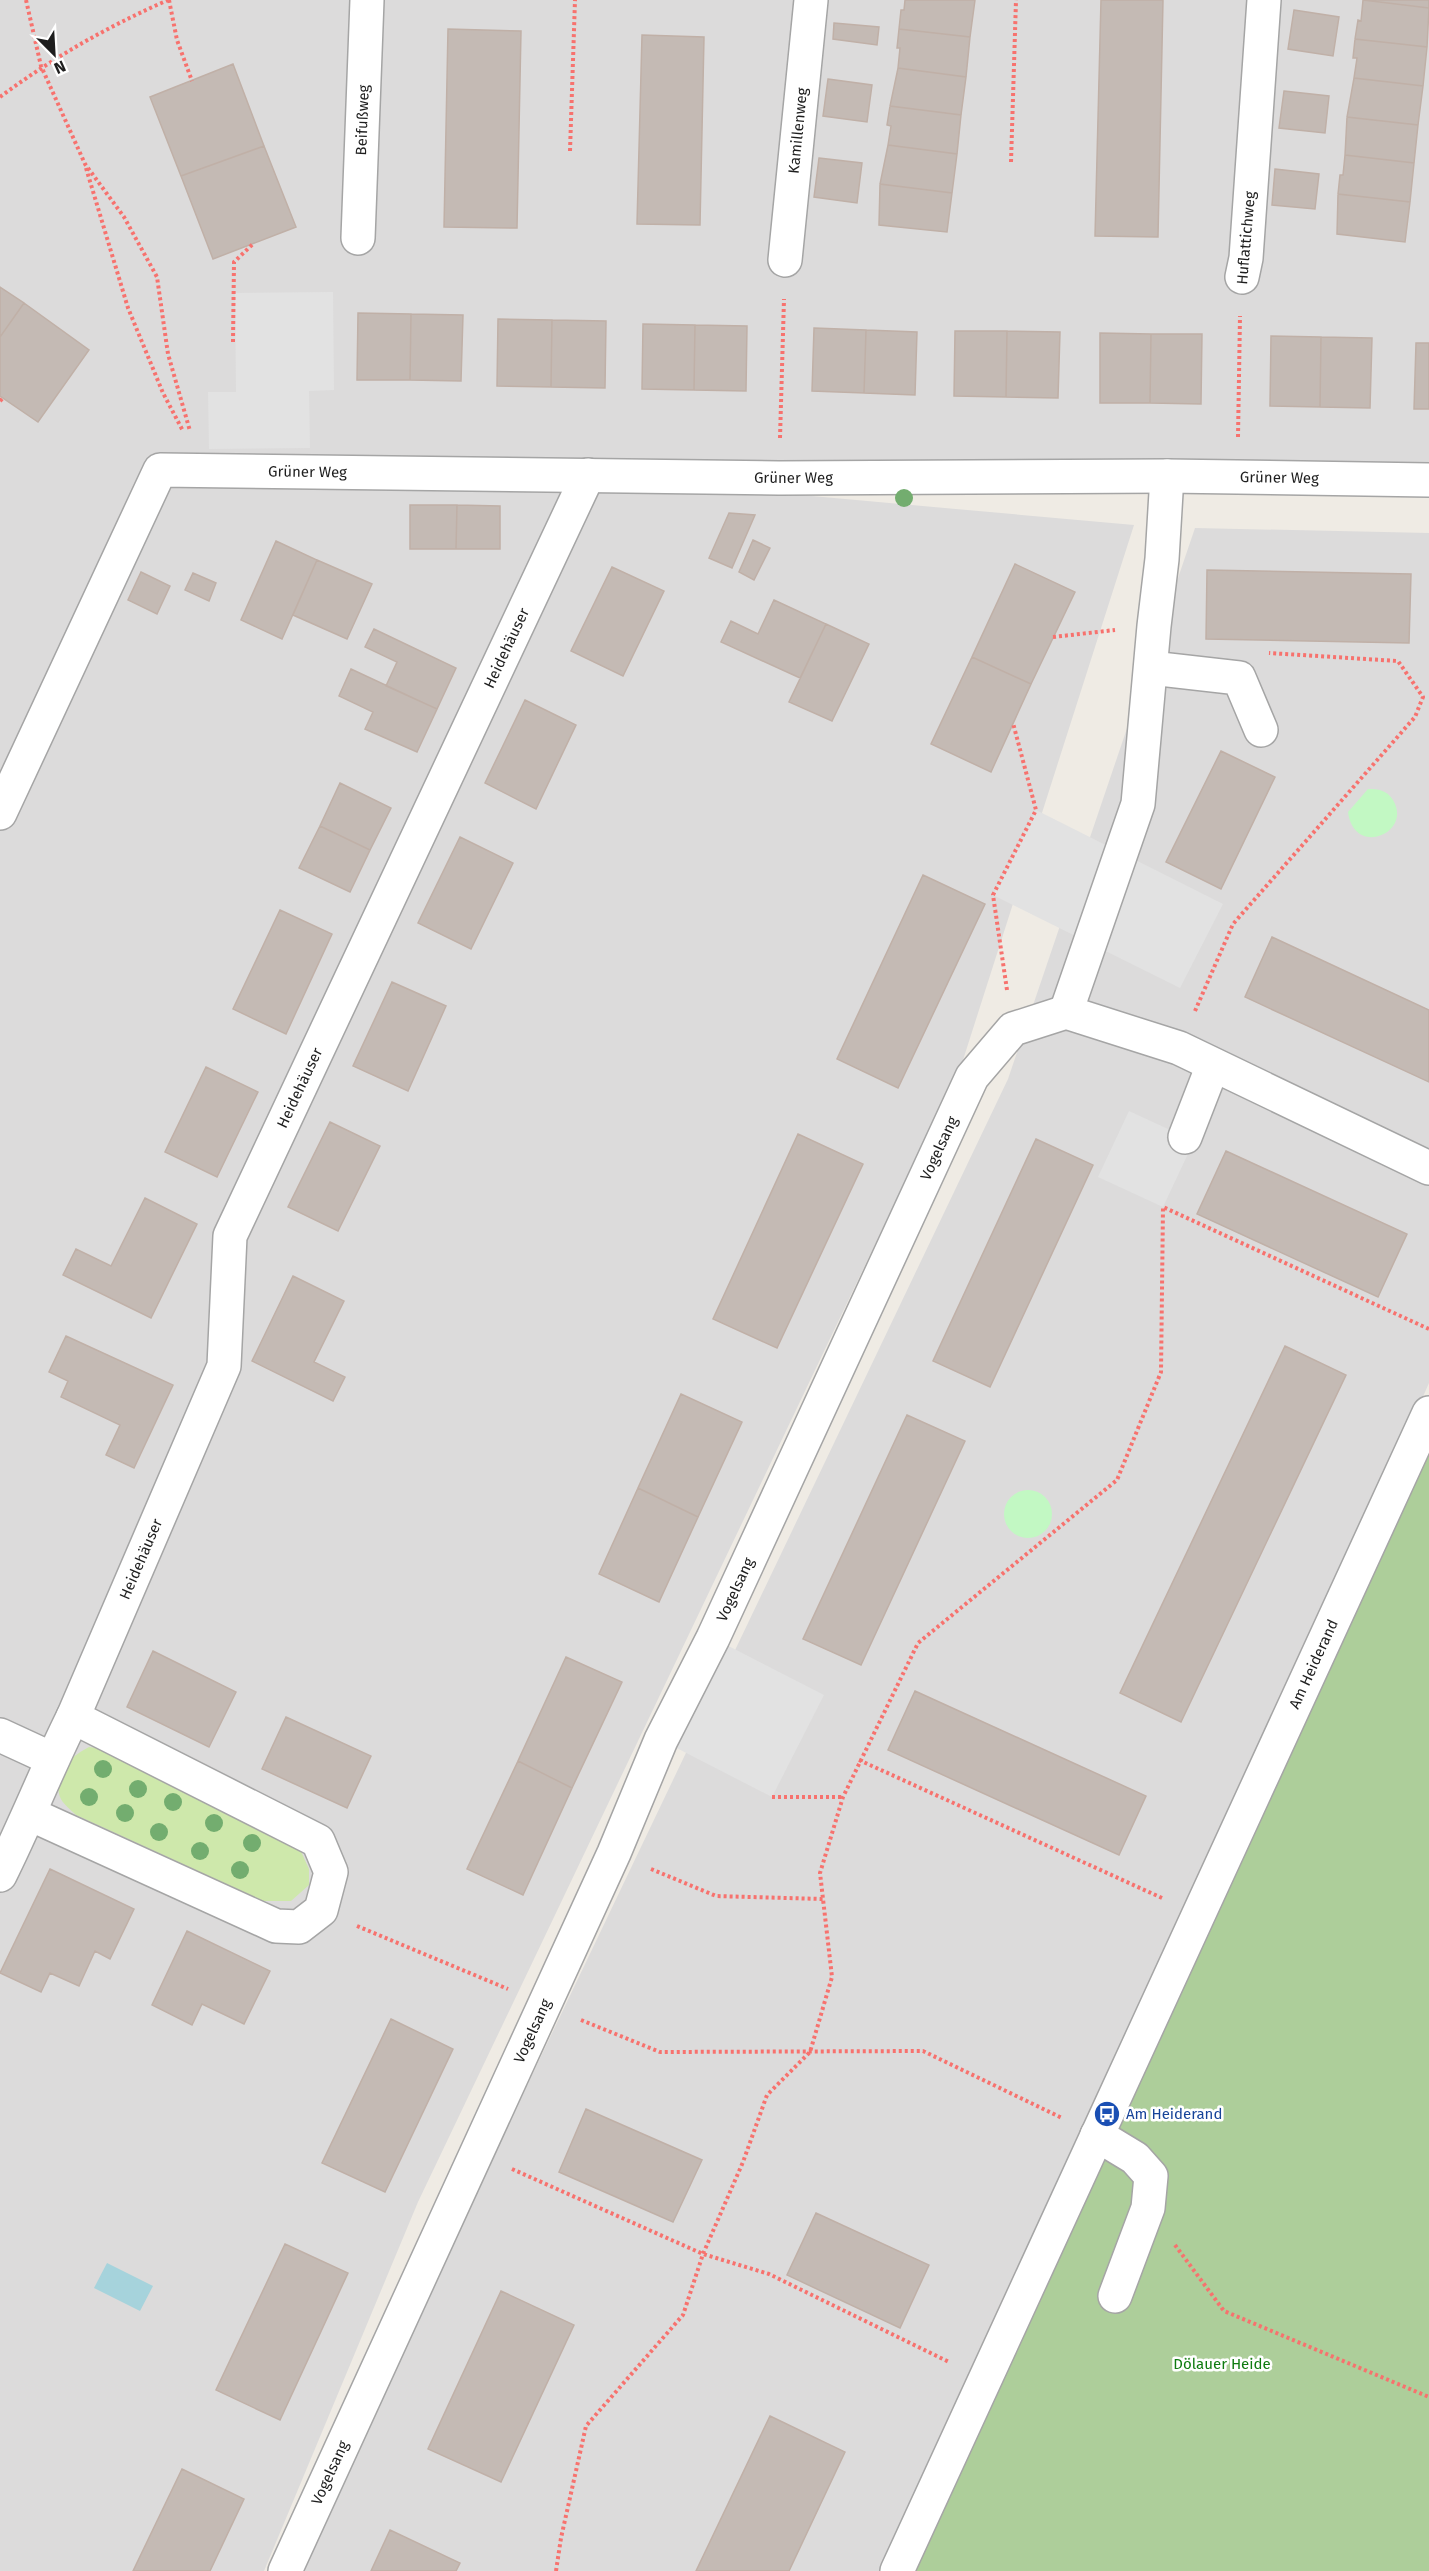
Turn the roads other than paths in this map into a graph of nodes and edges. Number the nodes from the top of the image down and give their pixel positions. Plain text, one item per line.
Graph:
1 (367, 0) edge
2 (811, 0) edge
3 (1264, 0) edge
4 (358, 238) dead end
5 (785, 260) road end
6 (1242, 277) road end
7 (588, 475) junction
8 (1167, 476) junction
9 (1429, 480) edge
10 (1151, 668) junction
11 (1261, 730) dead end
12 (0, 813) edge
13 (1066, 1012) junction
14 (1213, 1065) junction
15 (1185, 1137) dead end
16 (1429, 1168) edge
17 (1429, 1413) edge
18 (73, 1717) junction
19 (0, 1735) edge
20 (52, 1759) junction
21 (30, 1814) junction
22 (0, 1875) edge
23 (1097, 2135) junction
24 (1114, 2296) dead end
25 (285, 2571) edge
26 (897, 2571) edge

1 - 4 street, Beifußweg
2 - 5 street, Kamillenweg
3 - 6 street, Huflattichweg
7 - 8 street, Grüner Weg
7 - 12 street, Grüner Weg
7 - 18 street, Heidehäuser
8 - 9 street, Grüner Weg
8 - 10 street
10 - 11 street
10 - 13 street
13 - 14 street
13 - 25 street, Vogelsang
14 - 15 street
14 - 16 street
17 - 23 street, Am Heiderand
18 - 20 street, Heidehäuser
18 - 21 street
19 - 20 street
20 - 21 street, Heidehäuser
21 - 22 street, Heidehäuser
23 - 24 street
23 - 26 street, Am Heiderand

